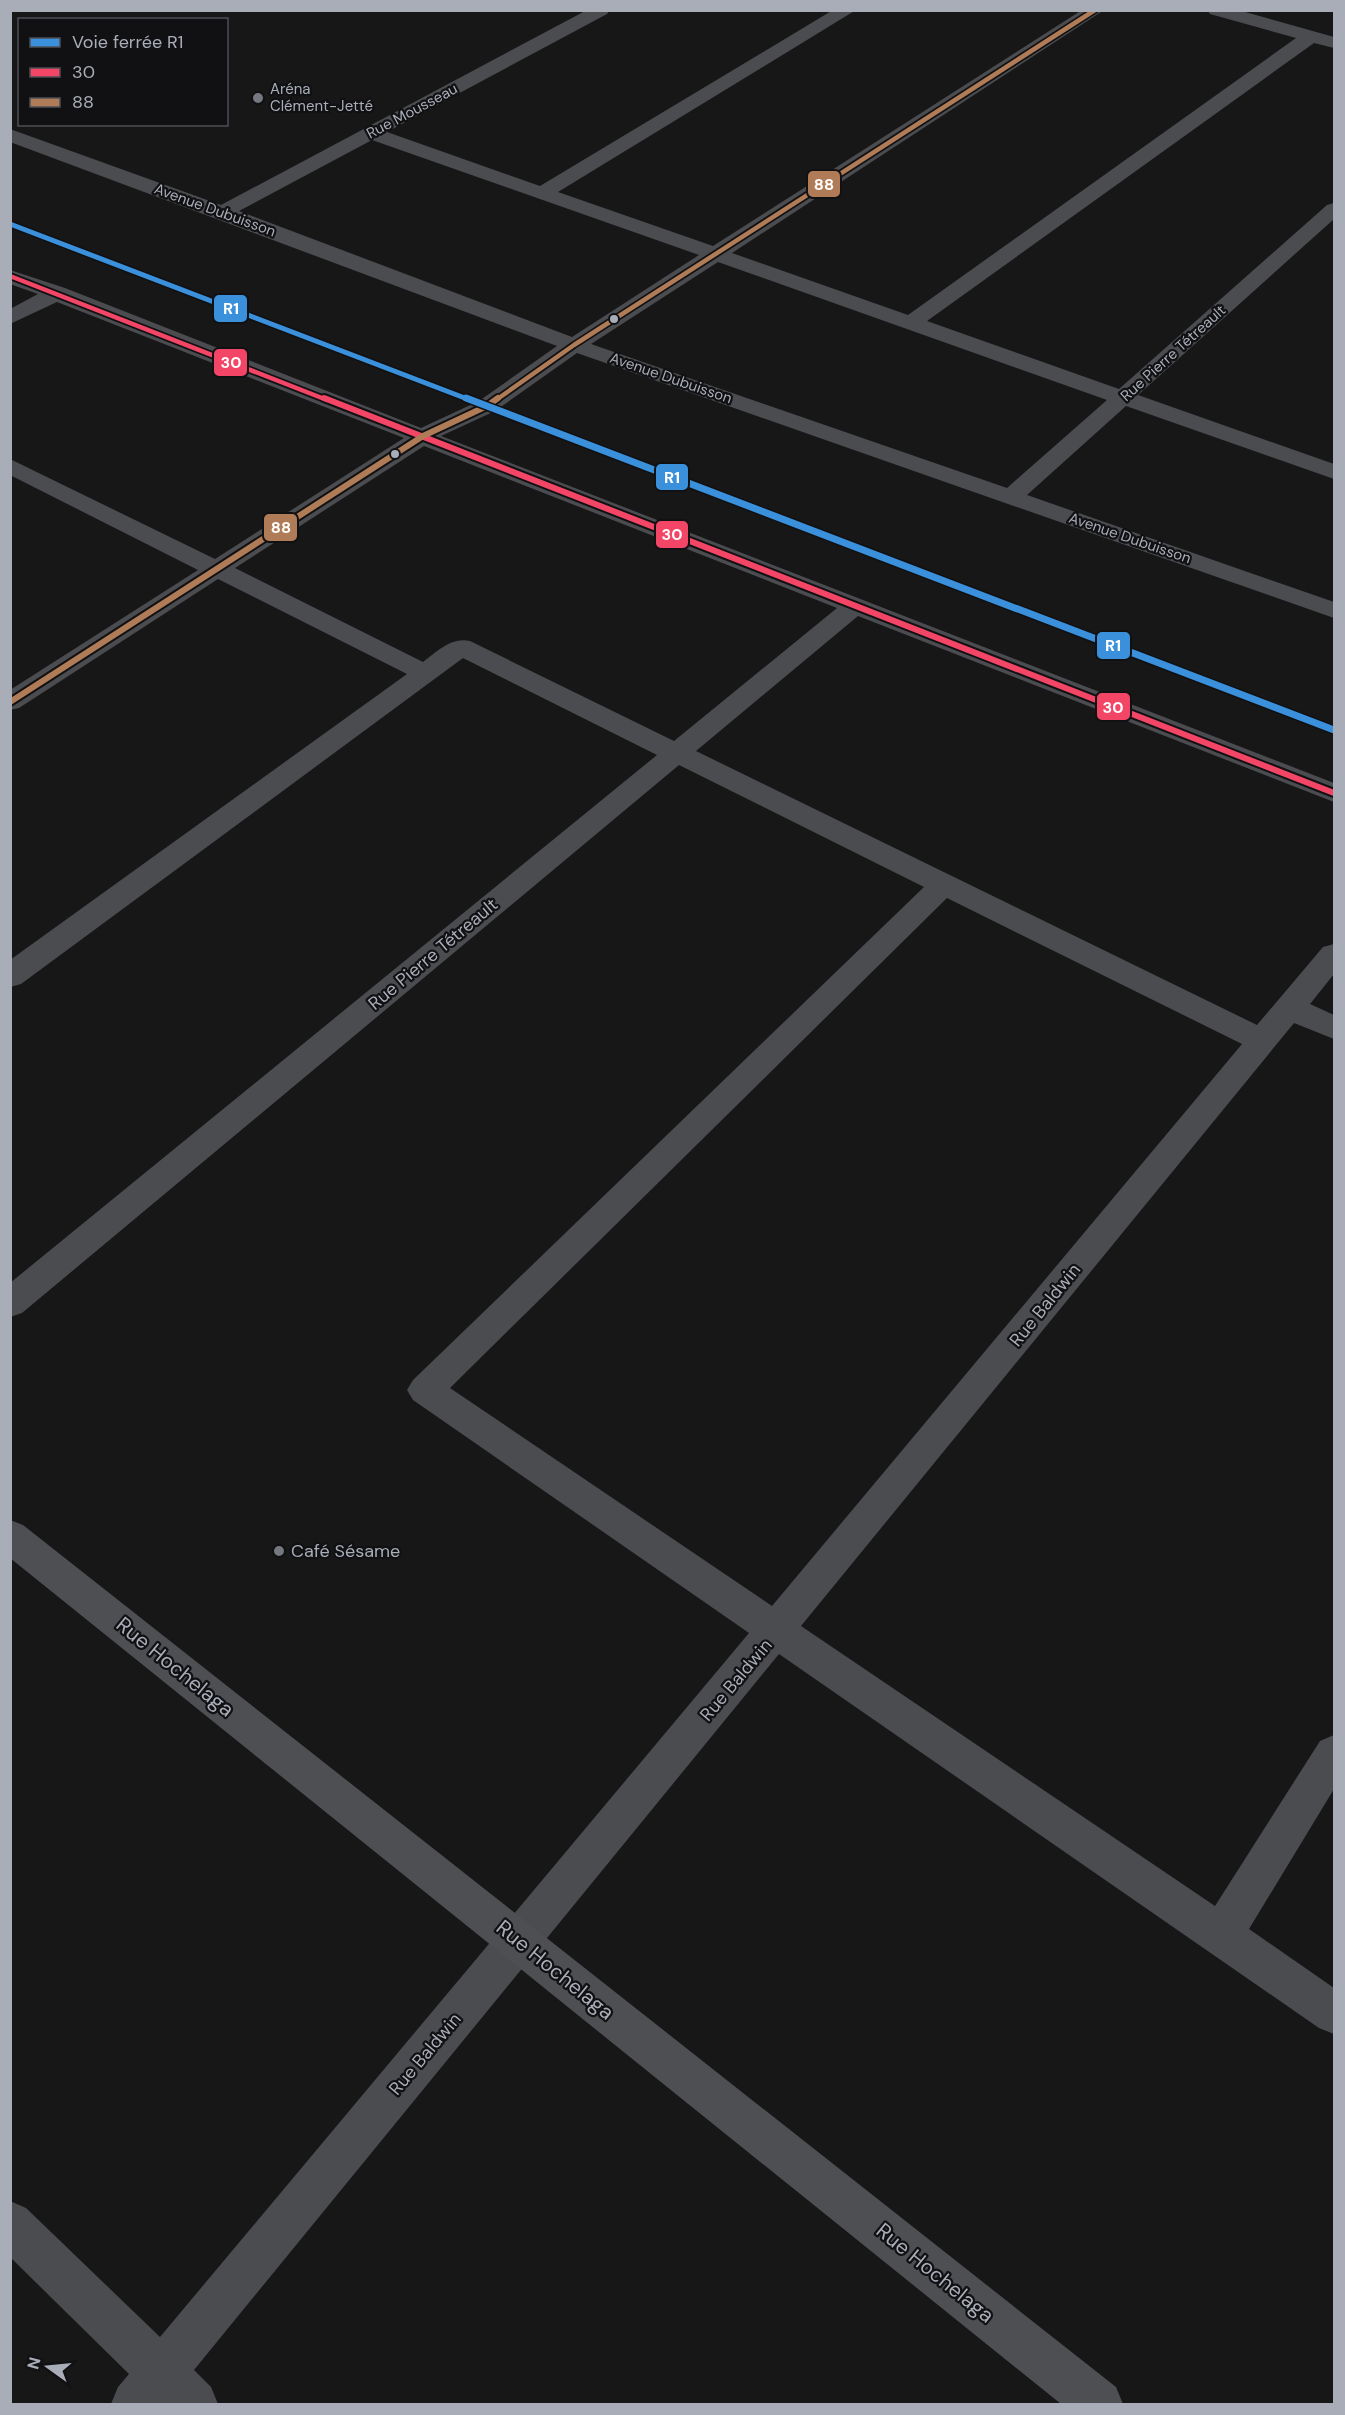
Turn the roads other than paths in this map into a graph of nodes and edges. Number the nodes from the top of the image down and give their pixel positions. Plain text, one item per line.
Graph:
1 (601, 10) edge
2 (847, 10) edge
3 (1095, 10) edge
4 (1216, 10) edge
5 (1310, 37) junction
6 (1335, 43) edge
7 (372, 133) junction
8 (10, 135) edge
9 (542, 193) junction
10 (1335, 209) edge
11 (222, 212) junction
12 (716, 254) junction
13 (10, 276) edge
14 (57, 293) junction
15 (10, 318) edge
16 (911, 323) junction
17 (574, 345) junction
18 (1123, 398) junction
19 (423, 436) junction
20 (10, 466) edge
21 (1335, 472) edge
22 (1012, 496) junction
23 (217, 569) junction
24 (856, 605) junction
25 (1335, 610) edge
26 (425, 673) junction
27 (10, 702) edge
28 (676, 753) junction
29 (1335, 793) edge
30 (944, 884) junction
31 (1335, 954) edge
32 (10, 976) edge
33 (1290, 1008) junction
34 (1335, 1028) edge
35 (1262, 1041) junction
36 (10, 1303) edge
37 (10, 1536) edge
38 (778, 1630) junction
39 (1335, 1754) edge
40 (1221, 1935) junction
41 (518, 1941) junction
42 (1335, 2013) edge
43 (10, 2224) edge
44 (148, 2388) edge
45 (194, 2404) edge
46 (1099, 2404) edge

1 - 7 street, Rue Mousseau
2 - 9 street
3 - 12 street
4 - 5 street
5 - 6 street
5 - 16 street
7 - 9 street
7 - 11 street, Rue Mousseau
8 - 11 street, Avenue Dubuisson
9 - 12 street
10 - 18 street, Rue Pierre Tétreault
11 - 17 street, Avenue Dubuisson
12 - 16 street
12 - 17 street
13 - 14 street
14 - 15 street
14 - 19 street
16 - 18 street
17 - 19 street
17 - 22 street, Avenue Dubuisson
18 - 21 street
18 - 22 street, Rue Pierre Tétreault
19 - 23 street
19 - 24 street
20 - 23 street
22 - 25 street, Avenue Dubuisson
23 - 26 street
23 - 27 street
24 - 28 street, Rue Pierre Tétreault
24 - 29 street
26 - 28 street
26 - 32 street
28 - 30 street
28 - 36 street, Rue Pierre Tétreault
30 - 35 street
30 - 38 street
31 - 33 street, Rue Baldwin
33 - 34 street
33 - 35 street, Rue Baldwin
35 - 38 street, Rue Baldwin
37 - 41 main road, Rue Hochelaga
38 - 40 street
38 - 41 street, Rue Baldwin
39 - 40 street
40 - 42 street
41 - 44 street, Rue Baldwin
41 - 46 main road, Rue Hochelaga
43 - 44 street
44 - 45 street

